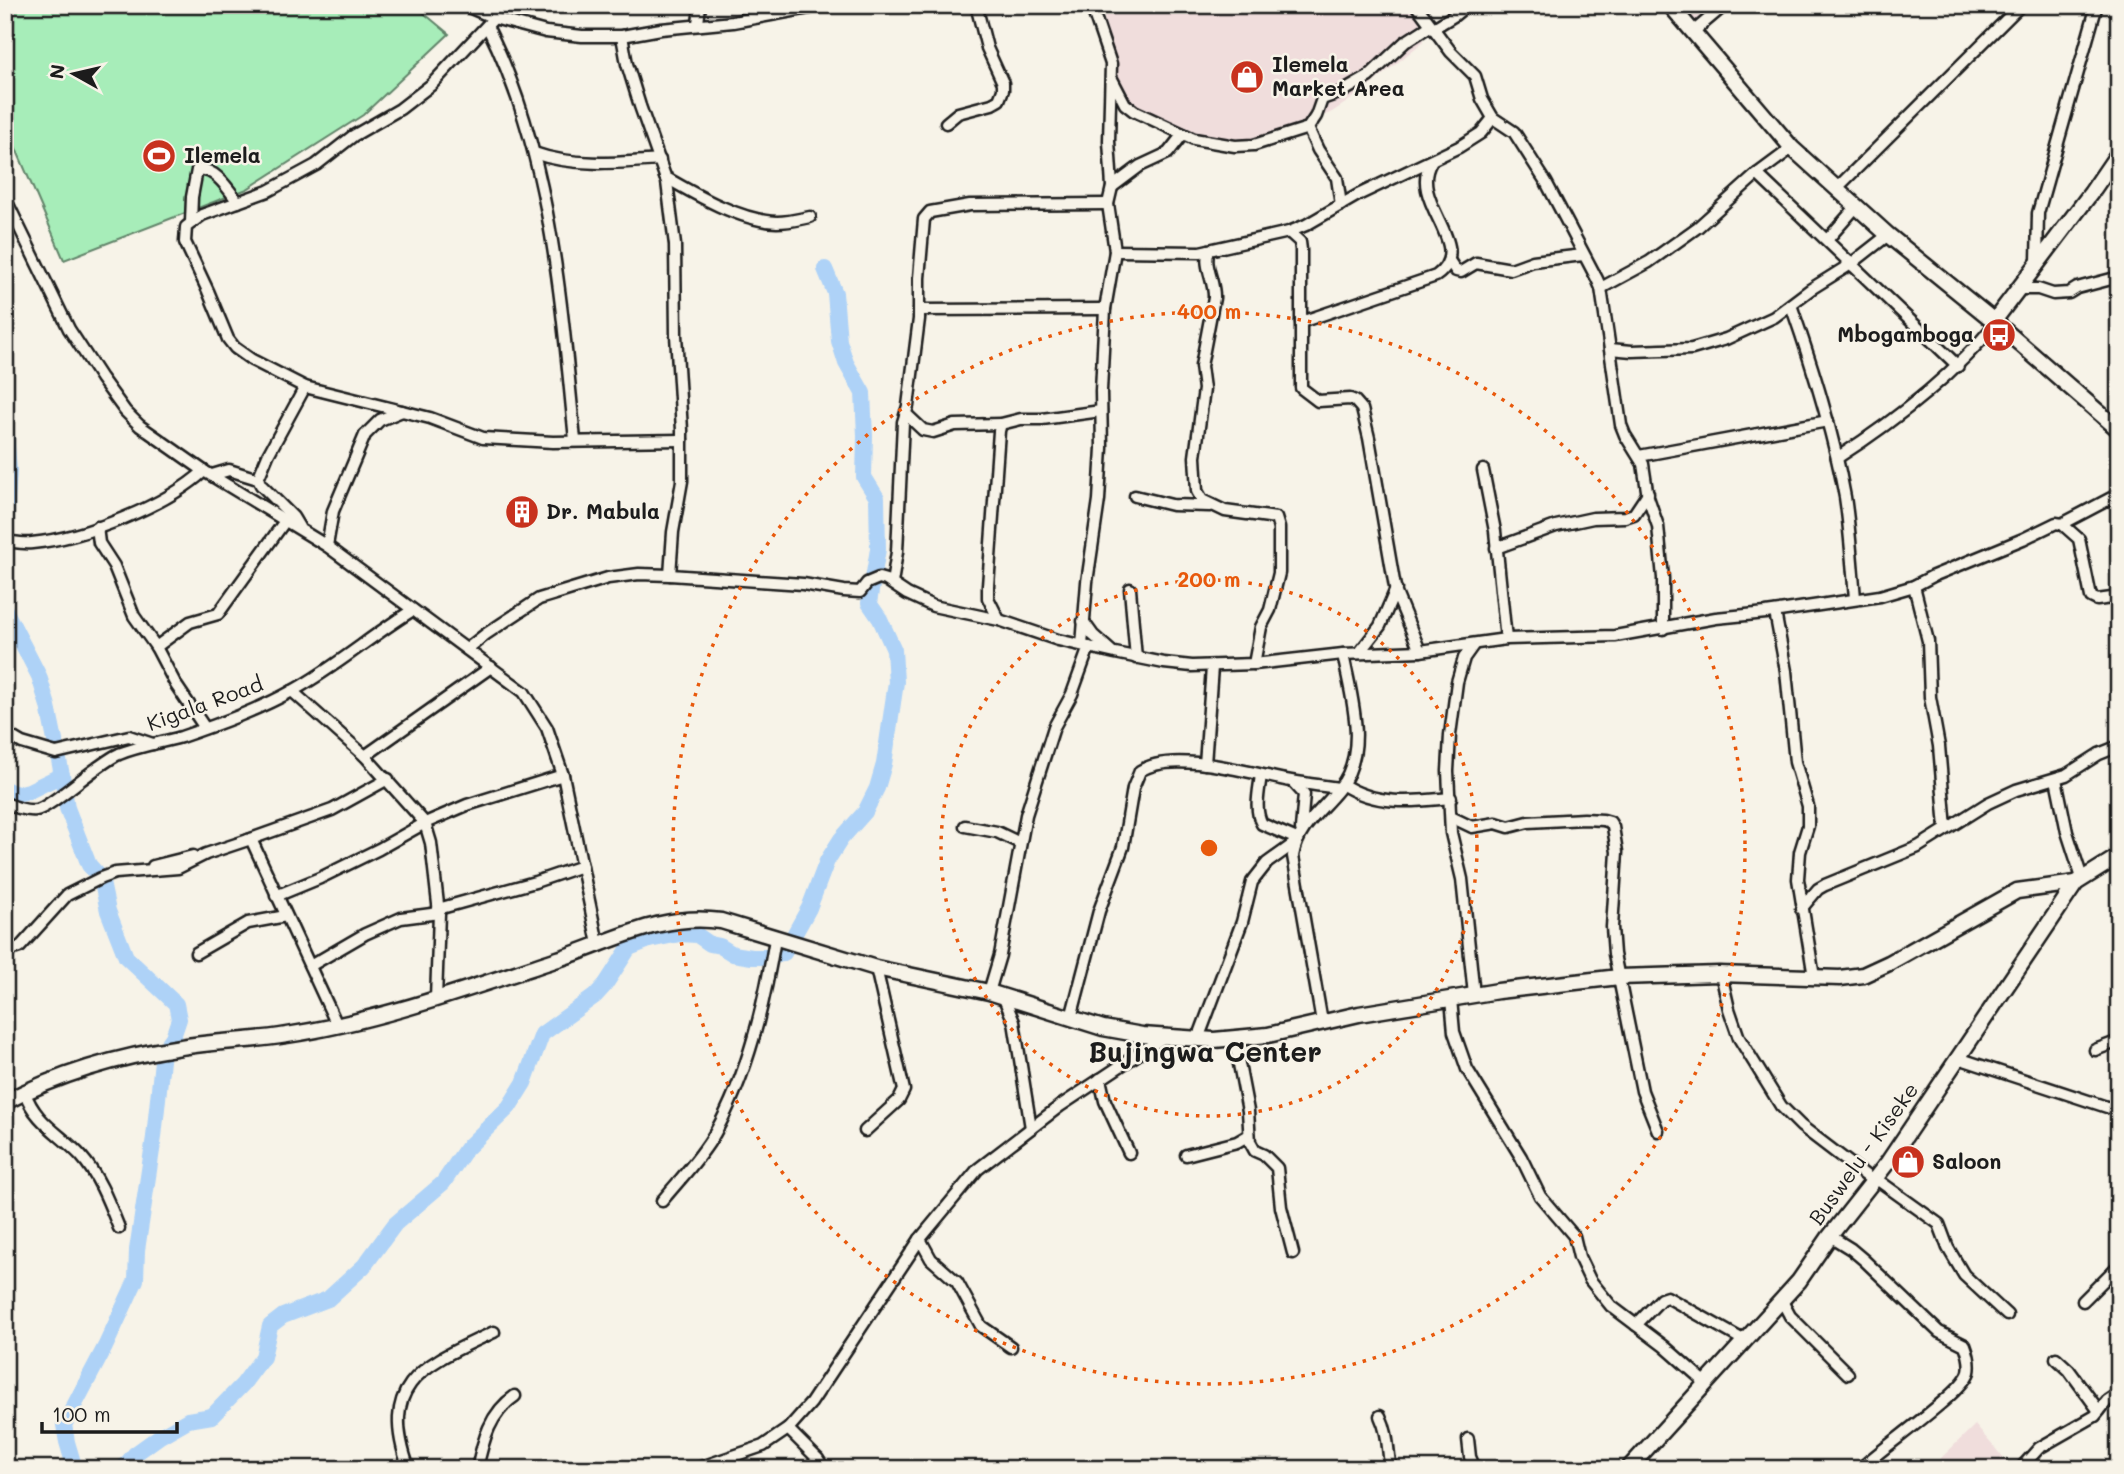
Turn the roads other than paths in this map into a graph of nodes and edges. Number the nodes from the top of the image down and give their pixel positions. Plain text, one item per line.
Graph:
1 (464, 5) edge
2 (700, 5) edge
3 (826, 5) edge
4 (976, 5) edge
5 (1091, 5) edge
6 (1416, 5) edge
7 (1467, 5) edge
8 (1670, 5) edge
9 (1725, 5) edge
10 (2021, 5) edge
11 (2097, 5) edge
12 (490, 22) junction
13 (698, 24) junction
14 (1431, 27) junction
15 (1693, 32) junction
16 (622, 36) junction
17 (1112, 79) junction
18 (1493, 118) junction
19 (946, 123) dead end
20 (1308, 128) junction
21 (1183, 134) junction
22 (1792, 148) junction
23 (2119, 152) edge
24 (534, 153) junction
25 (549, 158) junction
26 (660, 160) junction
27 (1431, 162) junction
28 (537, 168) junction
29 (1757, 174) junction
30 (665, 177) junction
31 (1112, 187) junction
32 (1836, 189) junction
33 (5, 198) edge
34 (238, 202) junction
35 (1108, 204) junction
36 (1341, 205) junction
37 (1856, 207) junction
38 (810, 216) dead end
39 (191, 222) junction
40 (1306, 225) junction
41 (1289, 232) junction
42 (1888, 235) junction
43 (1826, 240) junction
44 (1209, 250) junction
45 (1301, 250) junction
46 (1115, 251) junction
47 (1583, 256) junction
48 (1450, 262) junction
49 (2036, 262) junction
50 (1851, 264) junction
51 (2119, 277) edge
52 (1601, 288) junction
53 (2017, 289) junction
54 (1791, 305) junction
55 (1105, 309) junction
56 (919, 310) junction
57 (1301, 322) junction
58 (1995, 322) junction
59 (1610, 349) junction
60 (1958, 366) junction
61 (305, 387) junction
62 (403, 411) junction
63 (1101, 411) junction
64 (906, 414) junction
65 (1828, 421) junction
66 (1001, 424) junction
67 (2119, 430) edge
68 (576, 440) junction
69 (682, 440) junction
70 (1639, 456) junction
71 (1837, 458) junction
72 (1483, 470) dead end
73 (208, 473) junction
74 (258, 479) junction
75 (1648, 493) junction
76 (2119, 494) edge
77 (1135, 496) dead end
78 (1210, 506) junction
79 (285, 521) junction
80 (2062, 524) junction
81 (97, 527) junction
82 (301, 530) junction
83 (5, 541) edge
84 (327, 546) junction
85 (1496, 548) junction
86 (670, 575) junction
87 (892, 583) junction
88 (1914, 586) junction
89 (1130, 589) dead end
90 (1396, 589) junction
91 (2119, 597) edge
92 (1855, 598) junction
93 (413, 610) junction
94 (1775, 612) junction
95 (999, 620) junction
96 (1083, 621) junction
97 (1663, 629) junction
98 (1506, 639) junction
99 (1474, 644) junction
100 (1085, 646) junction
101 (156, 647) junction
102 (467, 649) junction
103 (1420, 651) junction
104 (1115, 653) junction
105 (1359, 653) junction
106 (1343, 654) junction
107 (1136, 658) junction
108 (1254, 664) junction
109 (491, 667) junction
110 (1212, 667) junction
111 (292, 691) junction
112 (205, 728) junction
113 (5, 733) edge
114 (153, 744) junction
115 (2119, 746) edge
116 (365, 756) junction
117 (1205, 764) junction
118 (563, 775) junction
119 (1261, 775) junction
120 (388, 779) junction
121 (2056, 779) junction
122 (1292, 781) junction
123 (1341, 786) junction
124 (1451, 799) junction
125 (5, 803) edge
126 (1451, 817) junction
127 (425, 823) junction
128 (965, 826) dead end
129 (1946, 828) junction
130 (1298, 838) junction
131 (251, 839) junction
132 (1020, 843) junction
133 (2119, 856) edge
134 (582, 866) junction
135 (1798, 879) junction
136 (2079, 881) junction
137 (1818, 889) junction
138 (276, 896) junction
139 (1801, 909) junction
140 (438, 911) junction
141 (286, 916) junction
142 (775, 939) junction
143 (598, 944) junction
144 (5, 951) edge
145 (196, 953) dead end
146 (310, 966) junction
147 (876, 968) junction
148 (1721, 974) junction
149 (1619, 977) junction
150 (1814, 977) junction
151 (996, 994) junction
152 (1474, 995) junction
153 (436, 999) junction
154 (1451, 999) junction
155 (1071, 1018) junction
156 (1322, 1021) junction
157 (337, 1025) junction
158 (1164, 1037) junction
159 (1234, 1038) junction
160 (1198, 1039) junction
161 (2119, 1041) edge
162 (2095, 1050) dead end
163 (1958, 1058) junction
164 (1100, 1079) junction
165 (25, 1092) junction
166 (5, 1102) edge
167 (2119, 1111) edge
168 (1031, 1128) junction
169 (1658, 1130) dead end
170 (866, 1131) dead end
171 (1249, 1135) junction
172 (1129, 1153) dead end
173 (1186, 1154) dead end
174 (1875, 1179) junction
175 (662, 1201) dead end
176 (118, 1228) dead end
177 (1830, 1236) junction
178 (920, 1239) junction
179 (1293, 1252) dead end
180 (2119, 1265) edge
181 (1782, 1301) junction
182 (2083, 1301) dead end
183 (2007, 1315) dead end
184 (1636, 1325) junction
185 (494, 1332) dead end
186 (1745, 1341) junction
187 (1011, 1347) dead end
188 (2056, 1358) dead end
189 (1847, 1374) dead end
190 (1706, 1383) junction
191 (2119, 1393) edge
192 (515, 1396) dead end
193 (2099, 1411) junction
194 (1380, 1416) dead end
195 (788, 1429) junction
196 (1468, 1439) dead end
197 (698, 1468) edge
198 (409, 1469) edge
199 (477, 1469) edge
200 (824, 1469) edge
201 (1391, 1469) edge
202 (1475, 1469) edge
203 (1628, 1469) edge
204 (1860, 1469) edge
205 (2020, 1469) edge

1 - 12 street
2 - 13 street
3 - 13 street
4 - 19 street
5 - 17 street
6 - 14 street
7 - 14 street
8 - 15 street
9 - 15 street
10 - 32 street
11 - 49 street
12 - 16 street
12 - 24 street
12 - 34 street
13 - 16 street
14 - 18 street
14 - 20 street
15 - 22 street
16 - 26 street
17 - 21 street
17 - 31 street
18 - 27 street
18 - 47 street
20 - 21 street
20 - 36 street
21 - 31 street
22 - 29 street
22 - 32 street
23 - 49 street
24 - 25 street
24 - 28 street
25 - 26 street
25 - 28 street
26 - 30 street
27 - 36 street
27 - 48 street
28 - 68 street
29 - 43 street
29 - 52 street
30 - 38 street
30 - 69 street
31 - 35 street
32 - 37 street
33 - 73 street
34 - 39 street
34 - 39 street
35 - 46 street
35 - 56 street
36 - 40 street
37 - 42 street
37 - 43 street
39 - 61 street
40 - 41 street
40 - 45 street
41 - 44 street
41 - 45 street
42 - 50 street
42 - 58 street
43 - 50 street
44 - 46 street
44 - 78 street
45 - 57 street
46 - 55 street
47 - 48 street
47 - 52 street
48 - 57 street
49 - 53 street
50 - 54 street
50 - 60 street
51 - 53 street
52 - 59 street
53 - 58 street
54 - 59 street
54 - 65 street
55 - 56 street
55 - 63 street
56 - 64 street
57 - 90 street
58 - 60 street
58 - 67 street
59 - 70 street
60 - 71 street
61 - 62 street
61 - 74 street
62 - 68 street
62 - 84 street
63 - 66 street
63 - 96 street
64 - 66 street
64 - 87 street
65 - 70 street
65 - 71 street
66 - 95 street
68 - 69 street
69 - 86 street
70 - 75 street
71 - 92 street
72 - 85 street
73 - 74 street
73 - 79 street
73 - 81 street
74 - 82 street
75 - 85 street
75 - 97 street
76 - 80 street
77 - 78 street
78 - 108 street
79 - 82 street
79 - 101 street
80 - 88 street
80 - 91 street
81 - 83 street
81 - 101 street
82 - 84 street
84 - 93 street
85 - 98 street
86 - 87 street
86 - 102 street
87 - 95 street
88 - 92 street
88 - 129 street
89 - 107 street
90 - 103 street
90 - 105 street
92 - 94 street
93 - 102 street
93 - 111 street, Kigala Road
94 - 97 street
94 - 135 street
95 - 100 street
96 - 100 street
96 - 104 street
97 - 98 street
98 - 99 street
99 - 103 street
99 - 124 street
100 - 104 street
100 - 132 street
101 - 112 street
102 - 109 street
103 - 105 street
104 - 107 street
105 - 106 street
106 - 108 street
106 - 123 street
107 - 110 street
108 - 110 street
109 - 116 street
109 - 118 street
110 - 117 street
111 - 112 street, Kigala Road
111 - 116 street
112 - 114 street, Kigala Road
113 - 114 street
114 - 125 street, Kigala Road
115 - 121 street
116 - 120 street
117 - 119 street
117 - 155 street
118 - 127 street
118 - 134 street
119 - 122 street
119 - 130 street
120 - 127 street
120 - 131 street
121 - 129 street
121 - 136 street
122 - 123 street
122 - 130 street
123 - 124 street
123 - 130 street
124 - 126 street
126 - 149 street
126 - 152 street
127 - 138 street
127 - 140 street
128 - 132 street
129 - 137 street
130 - 156 street
130 - 160 street
131 - 138 street
131 - 144 street
132 - 151 street
133 - 136 street, Buswelu - Kiseke
134 - 140 street
134 - 143 street
135 - 137 street
135 - 139 street
136 - 150 street
136 - 163 street, Buswelu - Kiseke
137 - 139 street
138 - 141 street
139 - 150 street
140 - 146 street
140 - 153 street
141 - 145 street
141 - 146 street
142 - 143 street
142 - 147 street
142 - 175 street
143 - 153 street
146 - 157 street
147 - 151 street
147 - 170 street
148 - 149 street
148 - 150 street
148 - 174 street
149 - 152 street
149 - 169 street
151 - 155 street
151 - 168 street
152 - 154 street
153 - 157 street
154 - 156 street
154 - 184 street
155 - 158 street
156 - 159 street
157 - 165 street
158 - 160 street
158 - 164 street
159 - 160 street
159 - 171 street
161 - 162 street
163 - 167 street
163 - 174 street, Buswelu - Kiseke
164 - 168 street
164 - 172 street
165 - 166 street
165 - 176 street
168 - 178 street
171 - 173 street
171 - 179 street
174 - 177 street, Buswelu - Kiseke
174 - 183 street
177 - 181 street, Buswelu - Kiseke
177 - 204 street
178 - 187 street
178 - 195 street
180 - 182 street
181 - 186 street, Buswelu - Kiseke
181 - 189 street
184 - 186 street
184 - 190 street
185 - 198 street
186 - 190 street, Buswelu - Kiseke
188 - 193 street
190 - 203 street, Buswelu - Kiseke
191 - 193 street
192 - 199 street
193 - 205 street
194 - 201 street
195 - 197 street
195 - 200 street
196 - 202 street

